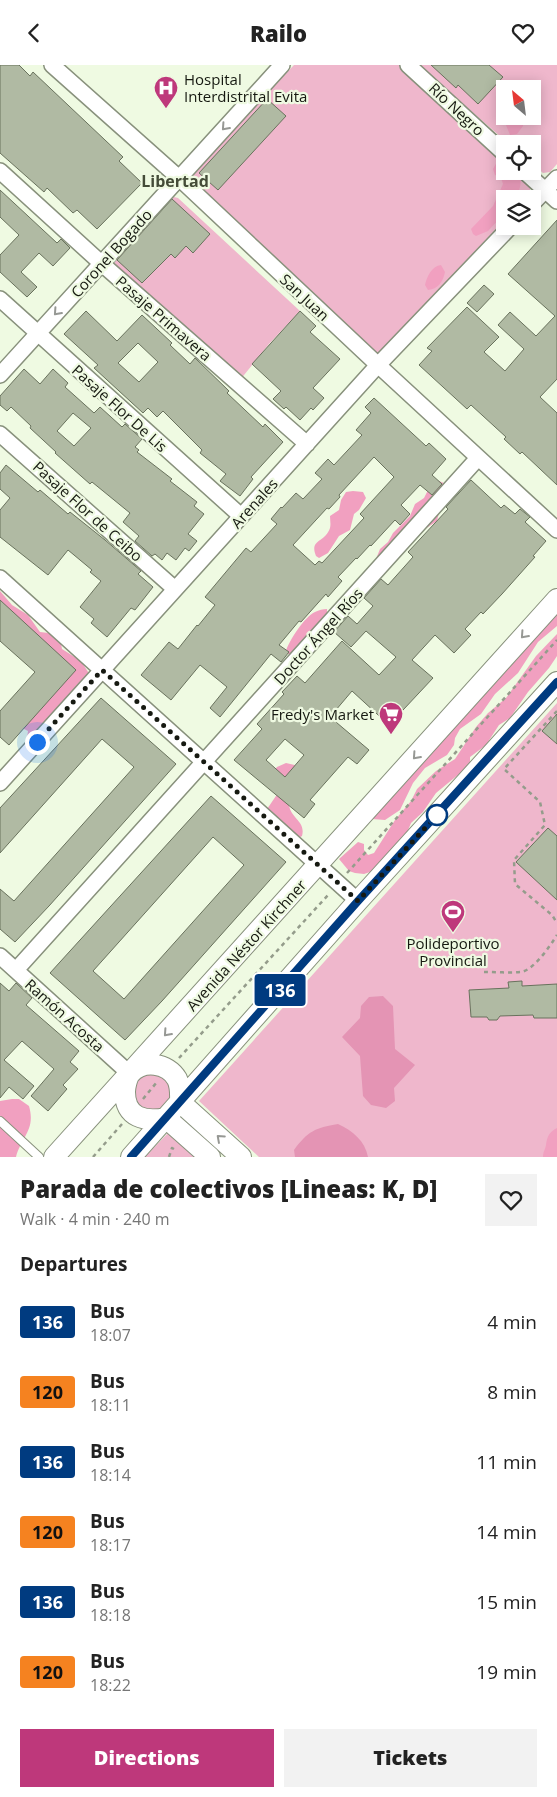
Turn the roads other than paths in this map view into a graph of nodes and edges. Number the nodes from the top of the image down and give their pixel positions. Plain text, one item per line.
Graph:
1 (52, 65) edge
2 (282, 65) edge
3 (408, 65) edge
4 (496, 146) edge
5 (0, 171) edge
6 (179, 178) junction
7 (557, 178) edge
8 (533, 180) edge
9 (545, 191) junction
10 (541, 195) edge
11 (557, 201) edge
12 (502, 235) edge
13 (101, 263) junction
14 (0, 299) edge
15 (38, 333) junction
16 (378, 365) junction
17 (0, 375) edge
18 (0, 433) edge
19 (307, 444) junction
20 (478, 458) junction
21 (241, 517) junction
22 (557, 530) edge
23 (0, 578) edge
24 (175, 589) junction
25 (557, 599) edge
26 (102, 670) junction
27 (557, 682) edge
28 (204, 762) junction
29 (5, 766) edge
30 (0, 783) edge
31 (318, 865) junction
32 (358, 901) junction
33 (1, 958) edge
34 (16, 970) junction
35 (130, 1074) junction
36 (180, 1102) junction
37 (166, 1118) junction
38 (0, 1121) edge
39 (39, 1157) edge
40 (54, 1157) edge
41 (131, 1157) edge
42 (210, 1157) edge
43 (240, 1157) edge

1 - 6 street, San Juan
2 -> 6 street, Coronel Bogado
3 - 4 street, Río Negro
5 - 13 street, Pasaje Primavera
6 - 13 street, Coronel Bogado
6 - 16 street, San Juan
7 - 9 street
8 - 9 street
9 - 10 street
9 - 11 street
12 - 16 street, Arenales
13 -> 15 street, Coronel Bogado
13 - 19 street, Pasaje Primavera
14 - 15 street, Pasaje Flor De Lis
15 - 17 street, Coronel Bogado
15 - 21 street, Pasaje Flor De Lis
16 - 19 street, Arenales
16 - 20 street, San Juan
18 - 24 street, Pasaje Flor de Ceibo
19 - 21 street, Arenales
20 - 22 street, San Juan
20 - 28 street, Doctor Ángel Ríos
21 - 24 street, Arenales
23 - 26 street
24 - 26 street, Arenales
25 -> 31 main road, Avenida Néstor Kirchner
26 - 28 street
26 - 29 street, Arenales
27 - 32 main road
28 - 31 street
28 - 34 street, Doctor Ángel Ríos
29 - 30 street, Arenales
31 - 32 street
31 -> 35 main road, Avenida Néstor Kirchner
32 - 36 main road
33 - 34 street, Ramón Acosta
34 - 35 street, Ramón Acosta
35 - 36 main road
35 - 37 main road
35 - 40 main road, Avenida Néstor Kirchner
36 - 37 main road
43 -> 36 main road
37 - 41 main road
37 - 42 main road
38 - 39 lane

